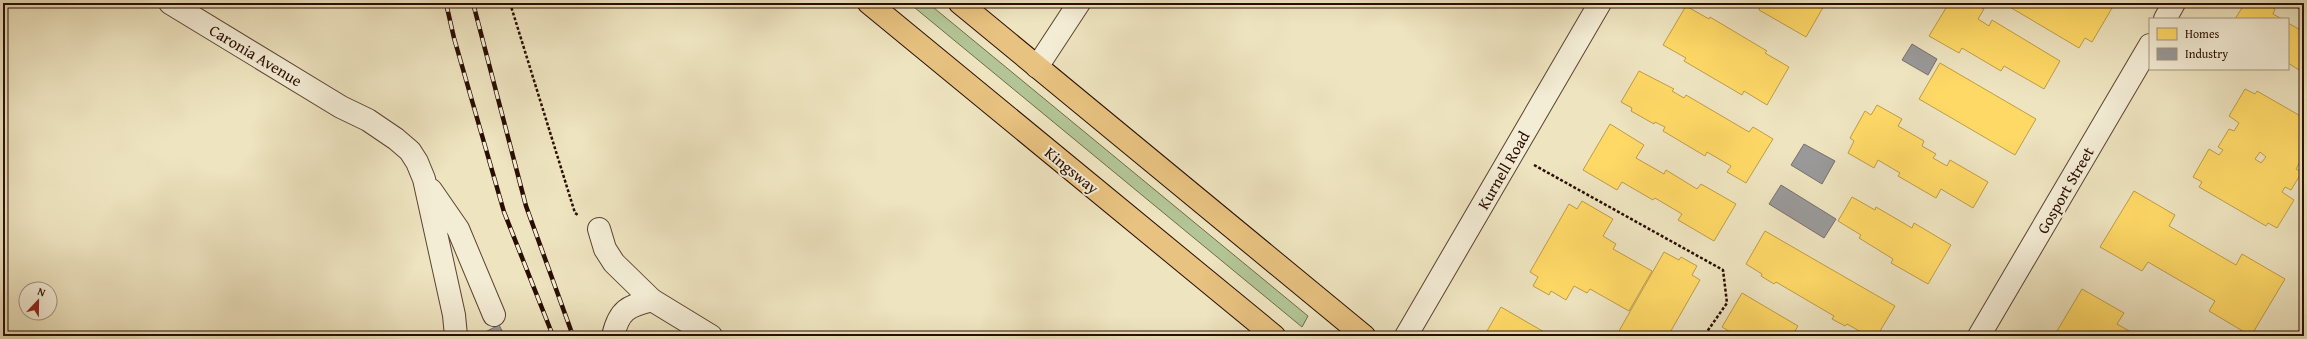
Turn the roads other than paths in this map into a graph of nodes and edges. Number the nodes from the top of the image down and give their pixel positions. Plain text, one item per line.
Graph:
1 (170, 3) edge
2 (869, 3) edge
3 (960, 3) edge
4 (1079, 3) edge
5 (1600, 3) edge
6 (2174, 3) edge
7 (2166, 18) edge
8 (2149, 47) edge
9 (1037, 67) junction
10 (424, 179) junction
11 (599, 229) road end
12 (652, 300) junction
13 (494, 315) dead end
14 (456, 336) edge
15 (613, 336) edge
16 (710, 336) edge
17 (1274, 336) edge
18 (1364, 336) edge
19 (1406, 336) edge
20 (1979, 336) edge

1 - 10 street, Caronia Avenue
2 - 17 main road, Kingsway
3 - 9 main road
4 - 9 street
5 - 19 street, Kurnell Road
6 - 7 street
8 - 20 street, Gosport Street
9 - 18 main road
10 - 13 street
10 - 14 street
11 - 12 street
12 - 15 street
12 - 16 street

